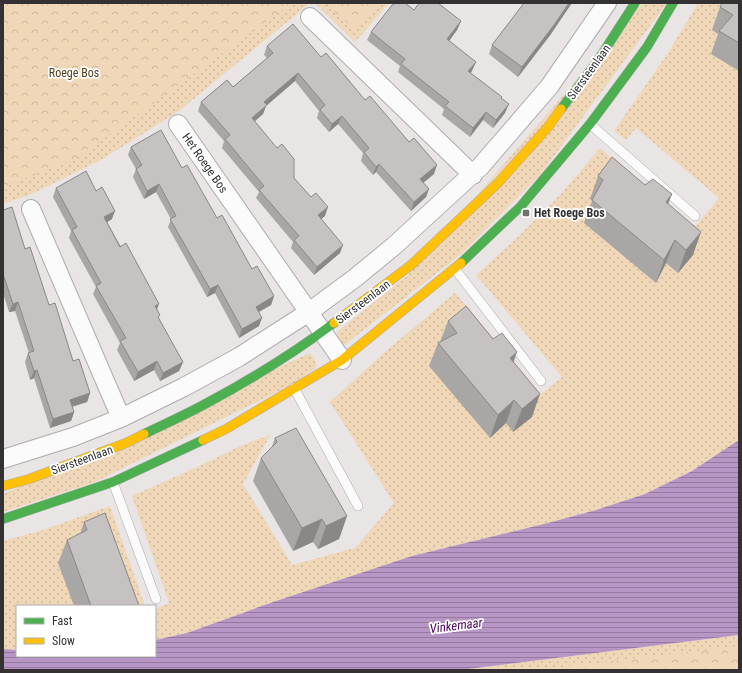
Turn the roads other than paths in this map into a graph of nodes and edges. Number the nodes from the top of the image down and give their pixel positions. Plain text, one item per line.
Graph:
1 (607, 3) edge
2 (635, 3) edge
3 (674, 3) edge
4 (310, 17) dead end
5 (178, 124) dead end
6 (590, 124) junction
7 (473, 175) junction
8 (31, 209) dead end
9 (695, 216) dead end
10 (455, 269) junction
11 (309, 312) junction
12 (322, 332) junction
13 (342, 360) junction
14 (541, 381) dead end
15 (294, 388) junction
16 (121, 418) junction
17 (3, 459) edge
18 (113, 482) junction
19 (3, 486) edge
20 (358, 506) dead end
21 (3, 519) edge
22 (156, 599) dead end

1 - 7 street, Siersteenlaan
2 - 12 main road, Siersteenlaan
3 - 6 main road
4 - 7 street
5 - 11 street, Het Roege Bos
6 - 9 lane
6 - 10 main road
7 - 11 street, Siersteenlaan
8 - 16 street
10 - 13 main road
10 - 14 lane
11 - 12 street, Het Roege Bos
11 - 16 street, Siersteenlaan
12 - 13 street, Het Roege Bos
12 - 19 main road, Siersteenlaan
13 - 15 main road
15 - 18 main road
15 - 20 lane
16 - 17 street, Siersteenlaan
18 - 21 main road
18 - 22 lane

